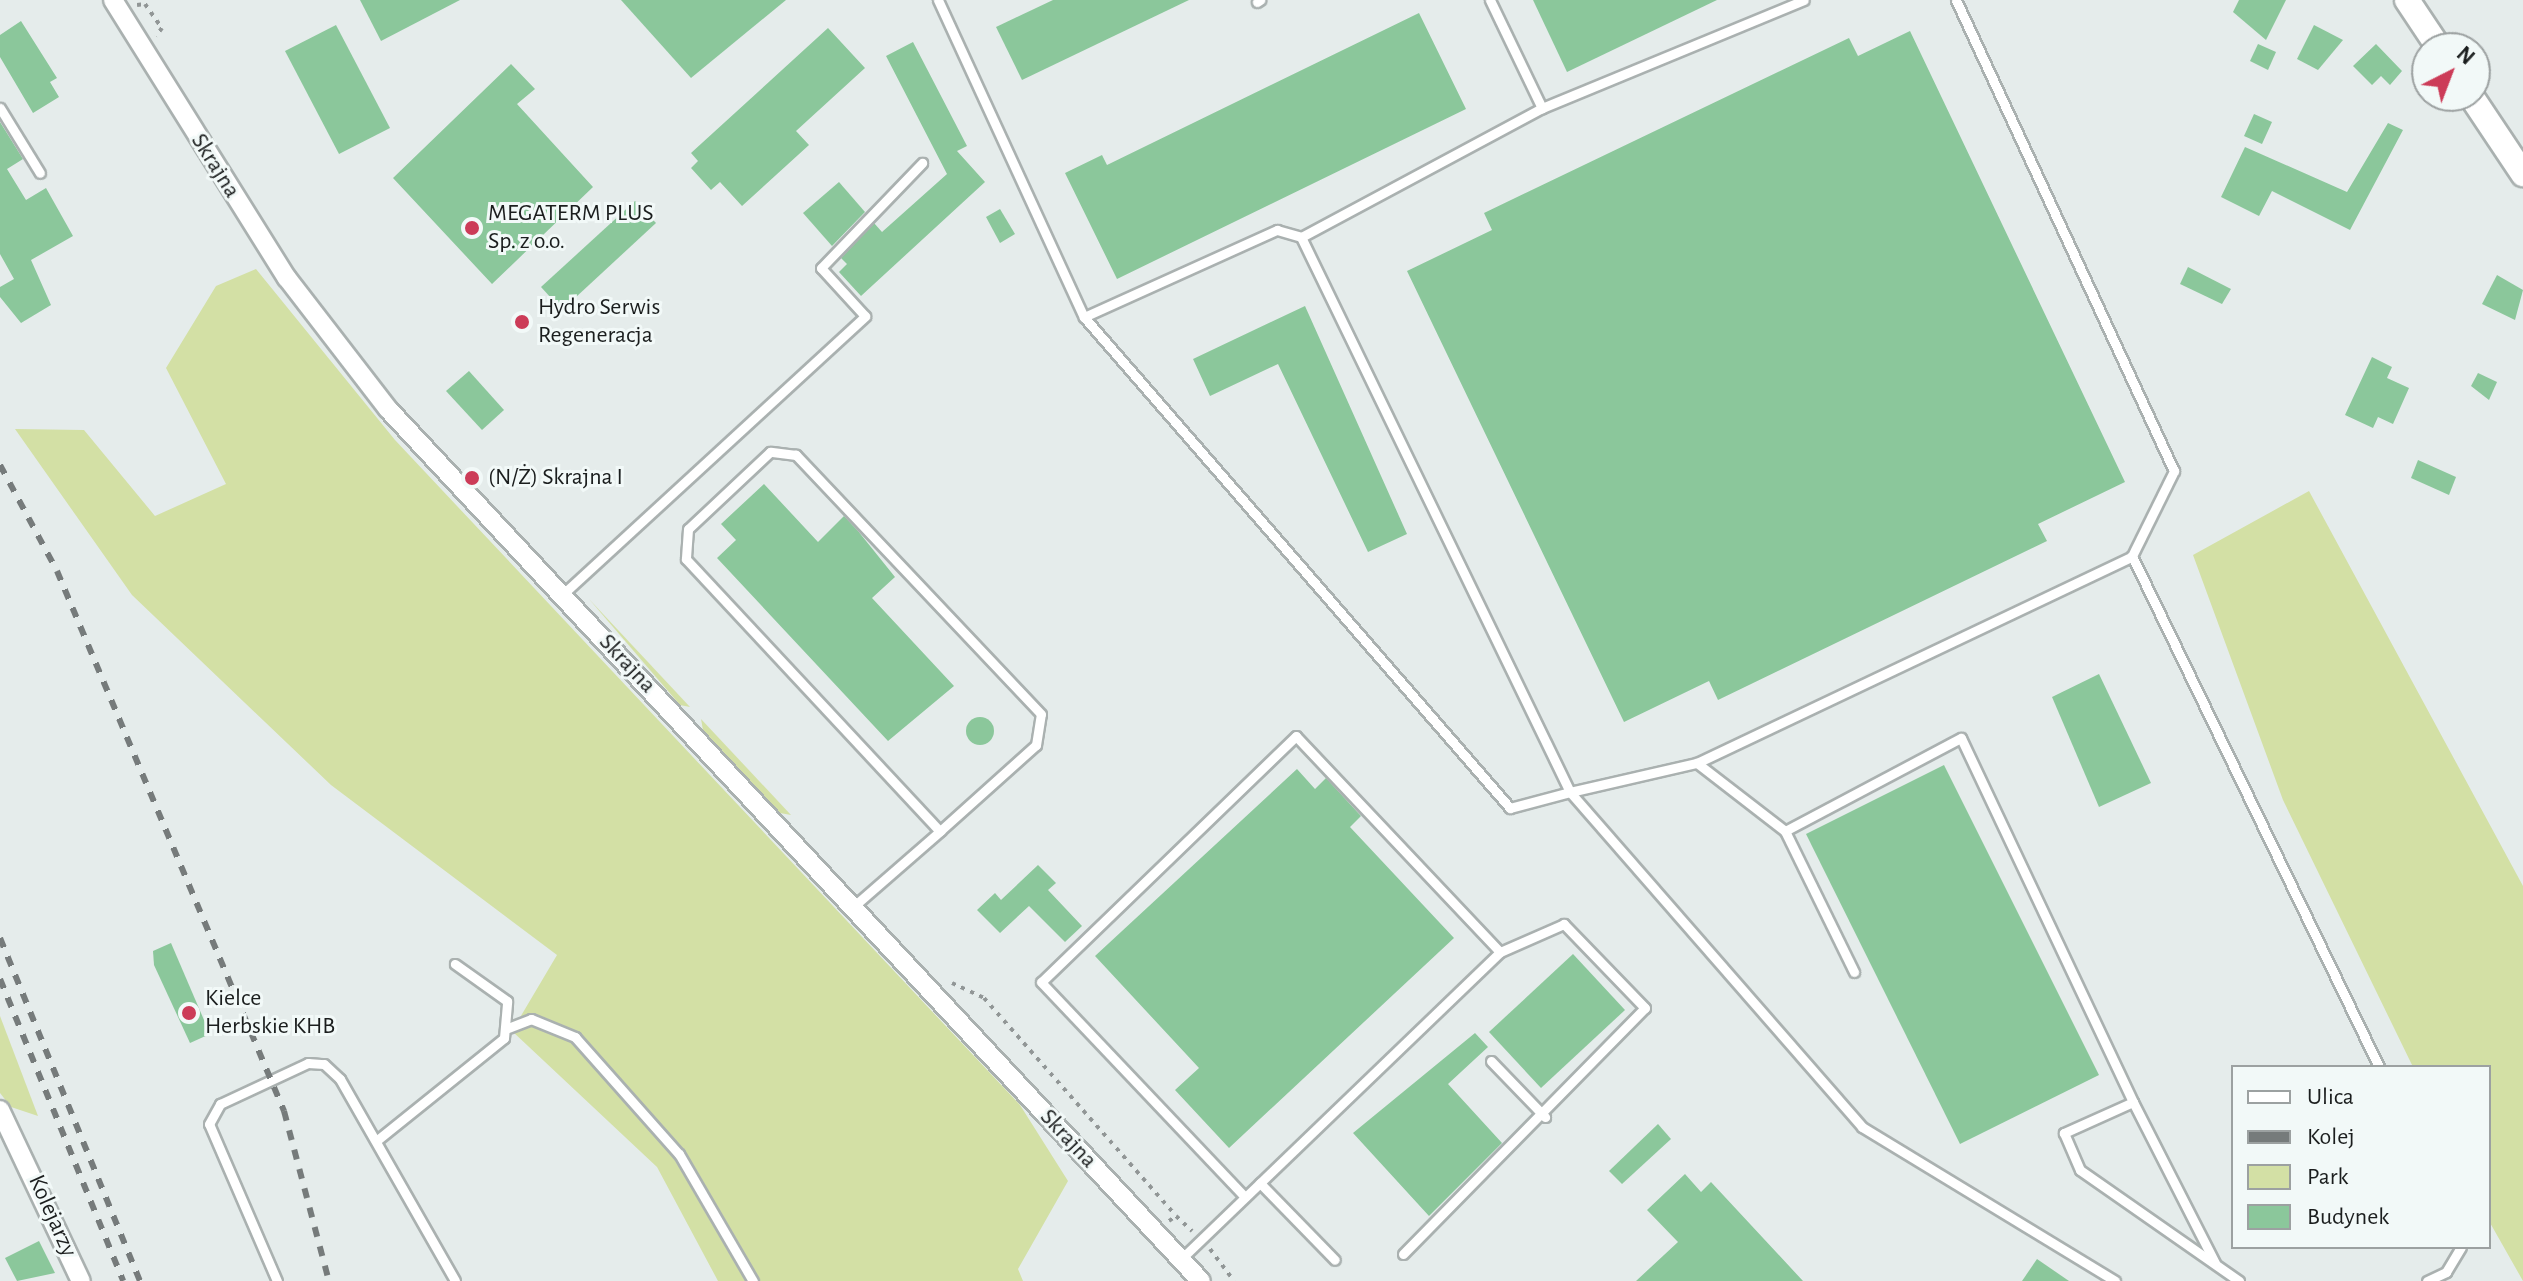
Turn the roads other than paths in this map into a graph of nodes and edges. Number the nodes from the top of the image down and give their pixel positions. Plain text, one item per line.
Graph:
1 (113, 0) edge
2 (938, 0) edge
3 (1490, 0) edge
4 (1804, 0) edge
5 (1956, 0) edge
6 (2407, 0) edge
7 (2428, 32) edge
8 (0, 108) edge
9 (1542, 108) junction
10 (2483, 112) edge
11 (922, 163) dead end
12 (2520, 164) edge
13 (40, 173) dead end
14 (1301, 237) junction
15 (1084, 317) junction
16 (2132, 556) junction
17 (562, 595) junction
18 (1697, 763) junction
19 (1570, 792) junction
20 (940, 831) junction
21 (1785, 831) junction
22 (853, 907) junction
23 (1500, 952) junction
24 (455, 964) dead end
25 (1854, 972) dead end
26 (508, 1028) junction
27 (1491, 1061) dead end
28 (2378, 1065) edge
29 (2133, 1102) junction
30 (0, 1110) edge
31 (1545, 1117) junction
32 (376, 1141) junction
33 (1260, 1183) junction
34 (1245, 1197) junction
35 (2460, 1249) edge
36 (1403, 1254) dead end
37 (1181, 1259) junction
38 (1335, 1260) dead end
39 (2216, 1265) junction
40 (81, 1281) edge
41 (277, 1281) edge
42 (455, 1281) edge
43 (753, 1281) edge
44 (1201, 1281) edge
45 (2115, 1281) edge
46 (2239, 1281) edge
47 (2427, 1281) edge

1 - 17 street, Skrajna
2 - 15 lane
3 - 9 lane
4 - 9 lane
5 - 16 lane
6 - 7 street
8 - 13 lane
9 - 14 lane
10 - 12 street
11 - 17 lane
14 - 15 lane
14 - 19 lane
15 - 19 lane
16 - 18 lane
16 - 28 lane
17 - 22 street, Skrajna
18 - 19 lane
18 - 21 lane
19 - 45 lane
20 - 20 lane
20 - 22 lane
21 - 25 lane
21 - 29 lane
22 - 37 street, Skrajna
23 - 31 lane
23 - 33 lane
23 - 34 lane
24 - 26 lane
26 - 32 lane
26 - 43 lane
27 - 31 lane
29 - 39 lane
29 - 39 lane
30 - 40 street, Kolejarzy
31 - 36 lane
32 - 41 lane
32 - 42 lane
33 - 34 lane
33 - 38 lane
34 - 37 lane
35 - 47 lane
37 - 44 street, Skrajna
39 - 46 lane

